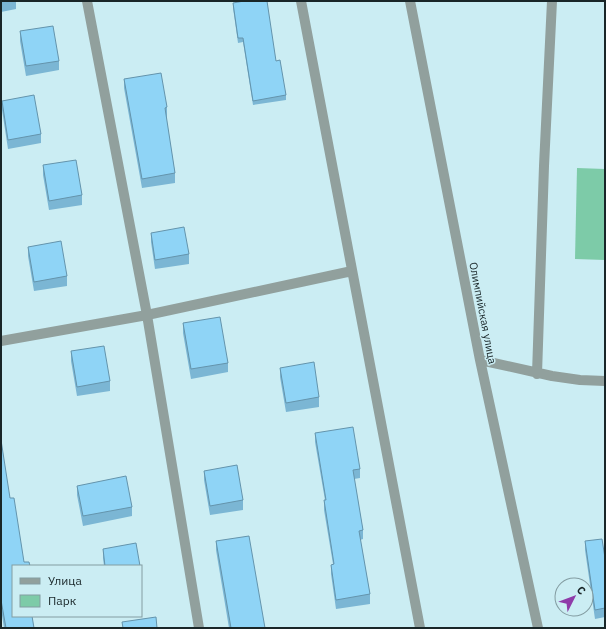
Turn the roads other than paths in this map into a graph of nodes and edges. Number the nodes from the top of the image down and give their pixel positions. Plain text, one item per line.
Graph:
1 (88, 1) edge
2 (301, 1) edge
3 (410, 1) edge
4 (552, 1) edge
5 (352, 271) junction
6 (147, 315) junction
7 (1, 341) edge
8 (480, 360) junction
9 (537, 374) junction
10 (605, 381) edge
11 (199, 628) edge
12 (420, 628) edge
13 (538, 628) edge

1 - 6 street
2 - 5 street
3 - 8 street, Олимпийская улица
4 - 9 street
5 - 6 street
5 - 12 street
6 - 7 street
6 - 11 street
8 - 9 street
8 - 13 street, Олимпийская улица
9 - 10 street

